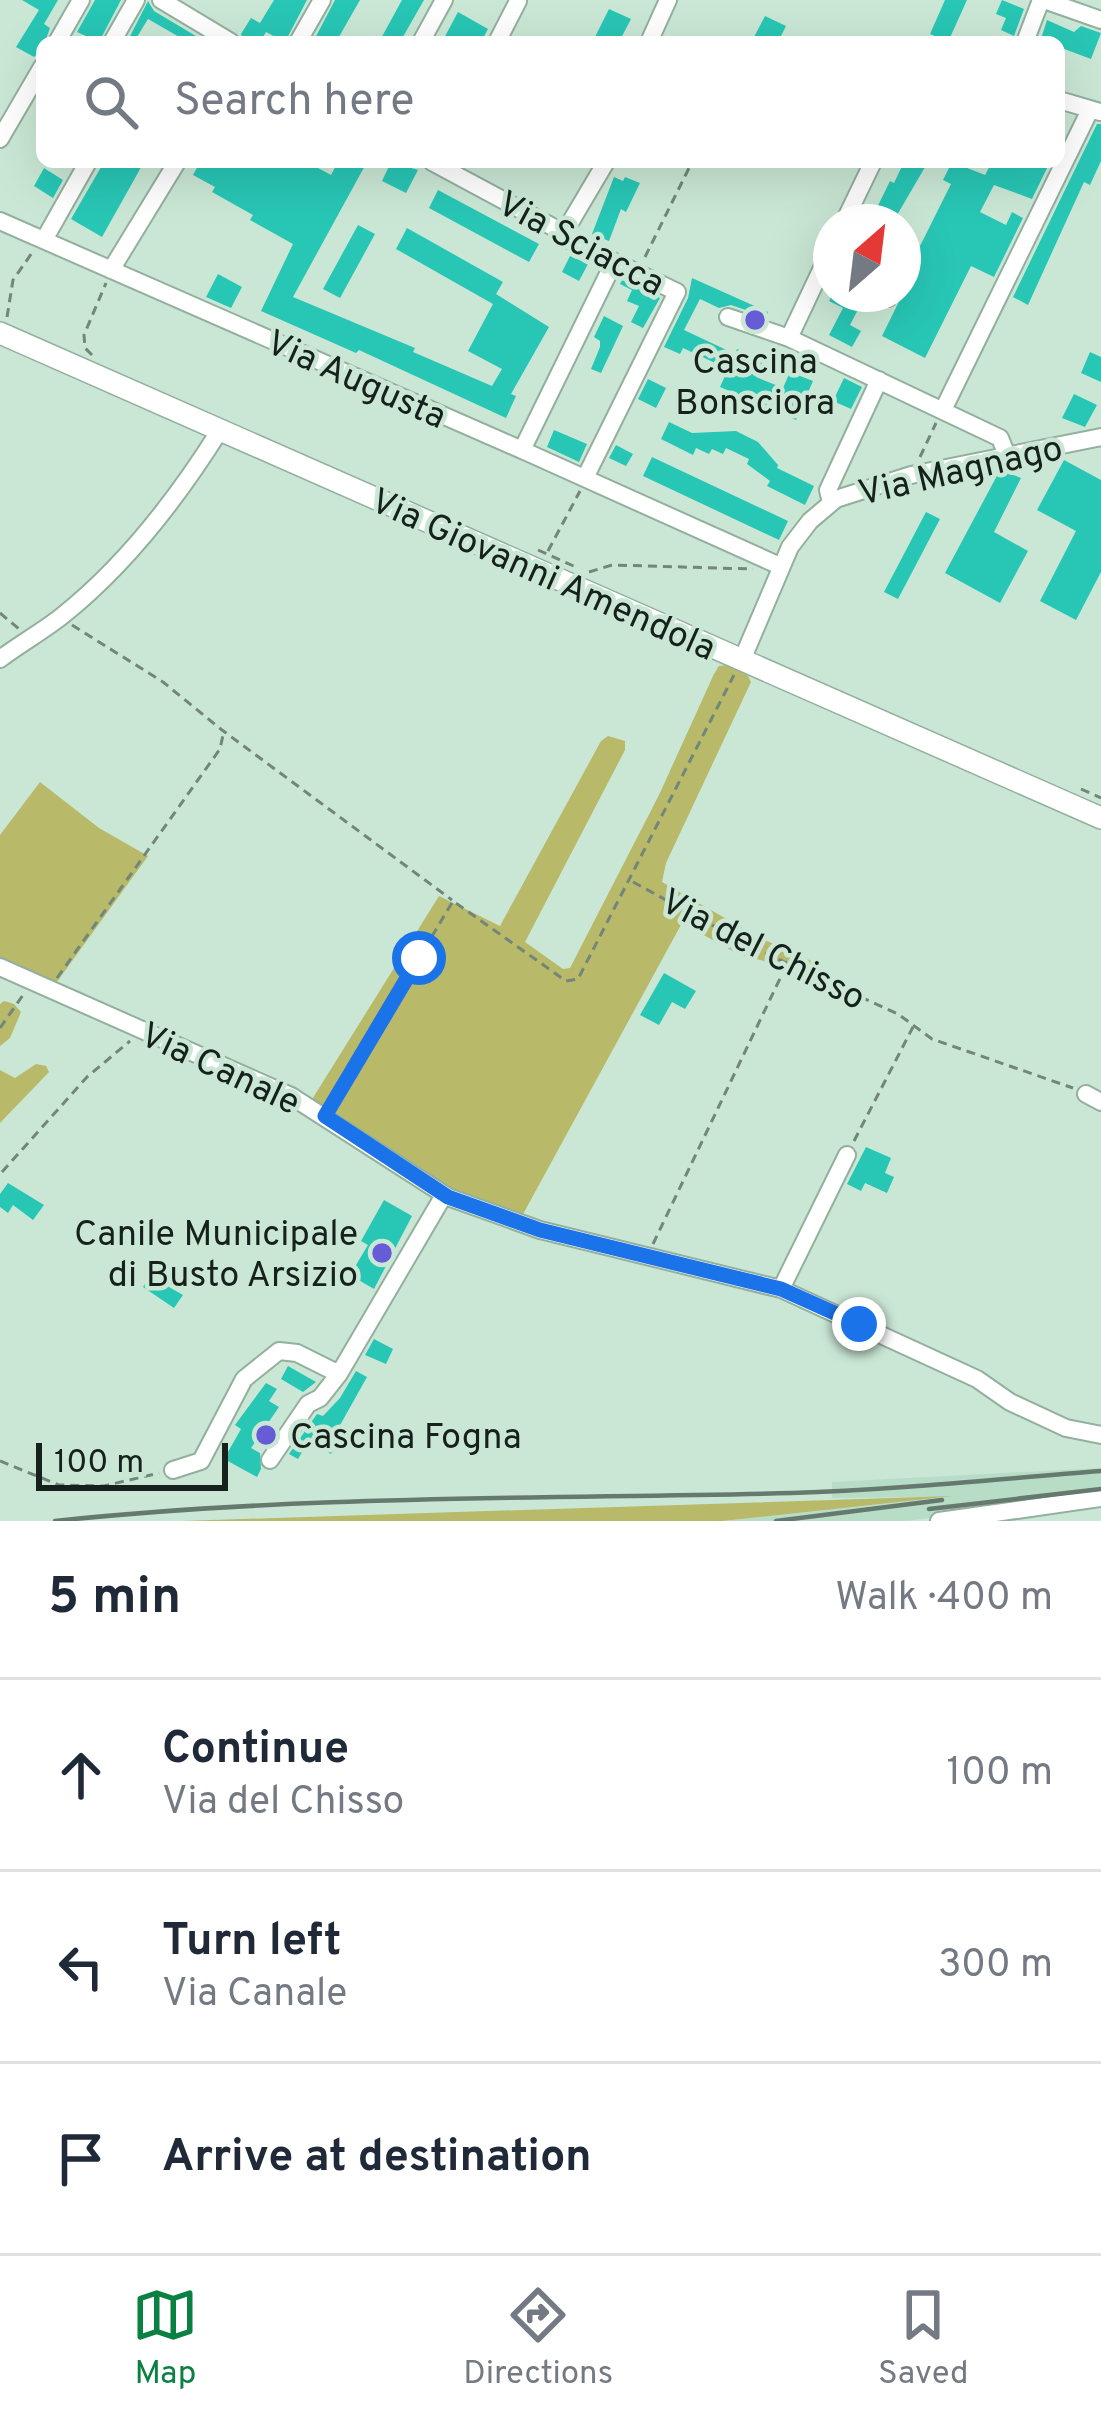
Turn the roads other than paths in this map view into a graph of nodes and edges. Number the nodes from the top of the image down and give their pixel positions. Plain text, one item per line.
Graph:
1 (81, 0) edge
2 (136, 0) edge
3 (322, 0) edge
4 (444, 0) edge
5 (668, 0) edge
6 (1043, 0) edge
7 (518, 1) edge
8 (173, 3) edge
9 (1101, 20) edge
10 (60, 36) edge
11 (115, 36) edge
12 (222, 36) edge
13 (301, 36) edge
14 (424, 36) edge
15 (500, 36) edge
16 (652, 36) edge
17 (1028, 36) edge
18 (36, 78) edge
19 (1065, 102) edge
20 (1095, 111) edge
21 (0, 139) edge
22 (85, 168) edge
23 (173, 168) edge
24 (443, 168) edge
25 (602, 168) edge
26 (870, 168) edge
27 (853, 204) edge
28 (0, 220) edge
29 (564, 233) junction
30 (44, 240) junction
31 (614, 262) junction
32 (111, 270) junction
33 (813, 288) edge
34 (728, 317) dead end
35 (1, 333) edge
36 (789, 338) junction
37 (879, 380) junction
38 (943, 410) junction
39 (1101, 417) edge
40 (220, 430) junction
41 (1098, 437) edge
42 (522, 450) junction
43 (1006, 453) junction
44 (585, 478) junction
45 (830, 503) junction
46 (773, 566) junction
47 (0, 658) edge
48 (742, 660) junction
49 (1098, 812) edge
50 (0, 967) edge
51 (847, 1155) road end
52 (444, 1195) junction
53 (781, 1289) junction
54 (339, 1374) junction
55 (1101, 1435) edge
56 (270, 1460) dead end
57 (173, 1470) road end
58 (1101, 1498) edge
59 (939, 1521) edge

1 - 10 street
2 - 11 street
3 - 13 street
4 - 14 street
5 - 16 street
6 - 9 street
6 - 17 street
7 - 15 street
8 - 12 street
18 - 21 street
19 - 20 street
20 - 38 street
22 - 30 street
23 - 32 street
24 - 29 street, Via Sciacca
25 - 29 street
26 - 27 street
28 - 30 street, Via Augusta
29 - 31 street, Via Sciacca
30 - 32 street, Via Augusta
31 - 42 street
31 - 44 street, Via Sciacca
32 - 42 street, Via Augusta
33 - 36 street
34 - 36 street
35 - 40 main road, Via Giovanni Amendola
36 - 37 street
37 - 38 street
37 - 45 street
38 - 43 street
39 - 41 street
40 - 47 street
40 - 48 main road, Via Giovanni Amendola
41 - 43 street, Via Magnago
42 - 44 street
43 - 45 street, Via Magnago
44 - 46 street
45 - 46 street, Via Magnago
46 - 48 street, Via Magnago
48 - 49 main road, Via Giovanni Amendola
50 - 52 street, Via Canale
51 - 53 street
52 - 53 street, Via Canale
52 - 54 street
53 - 55 street, Via Canale
54 - 56 street
54 - 57 street
58 - 59 street

